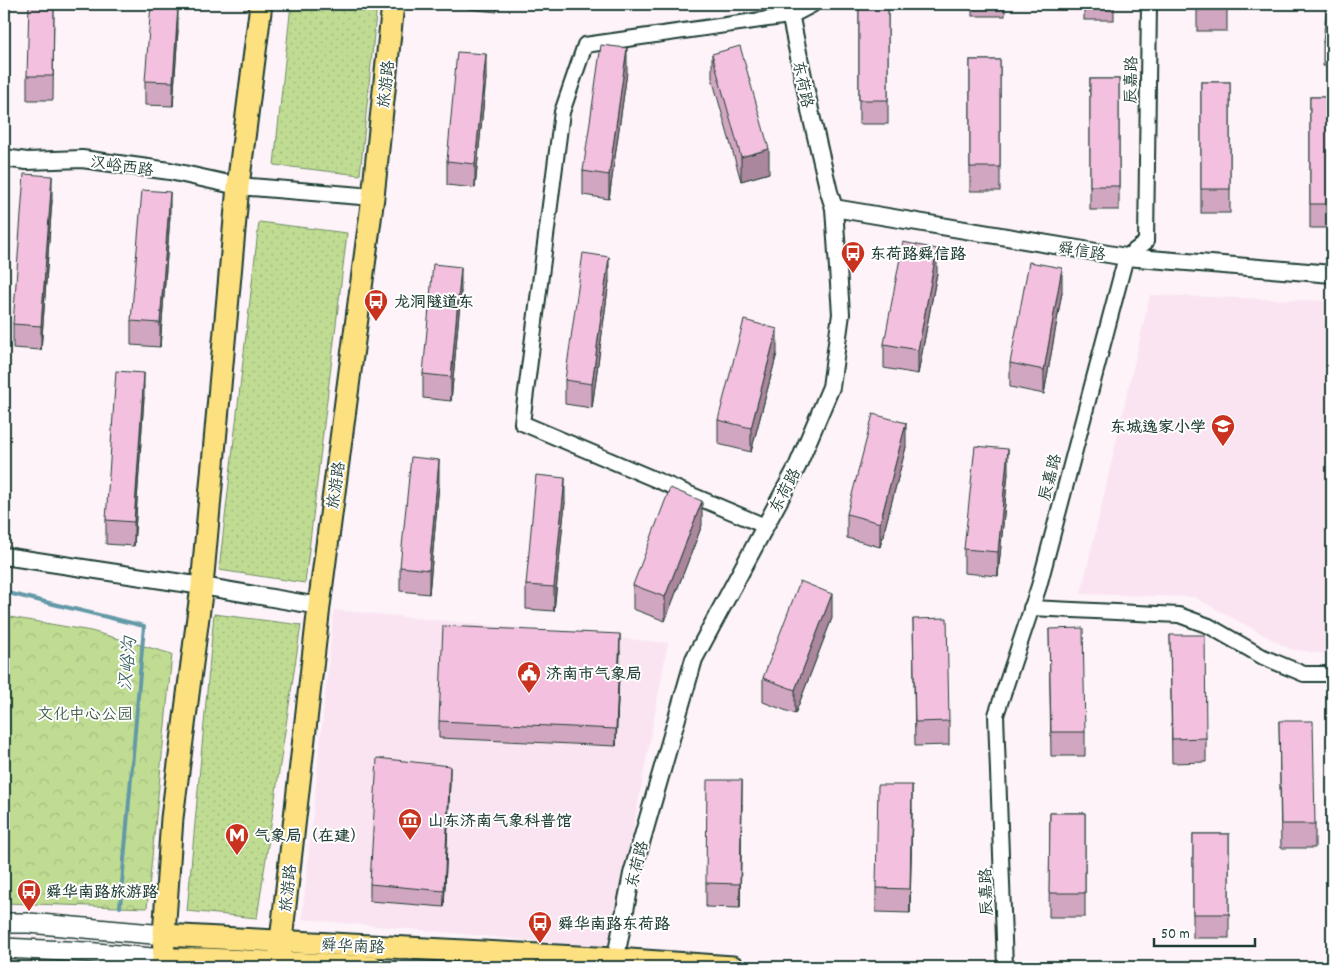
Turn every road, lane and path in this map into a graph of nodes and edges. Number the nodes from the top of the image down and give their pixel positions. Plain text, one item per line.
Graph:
1 (261, 4) edge
2 (393, 4) edge
3 (812, 4) edge
4 (1149, 4) edge
5 (788, 10) edge
6 (4, 158) edge
7 (238, 186) junction
8 (374, 197) junction
9 (834, 208) junction
10 (1126, 257) junction
11 (1332, 274) edge
12 (765, 526) junction
13 (4, 556) edge
14 (202, 586) junction
15 (319, 606) junction
16 (1031, 608) junction
17 (1332, 674) edge
18 (4, 923) edge
19 (164, 935) junction
20 (281, 941) junction
21 (4, 948) edge
22 (163, 963) edge
23 (615, 963) edge
24 (278, 965) edge
25 (373, 967) edge
26 (733, 967) edge
27 (1005, 967) edge

1 - 7 main road
2 - 8 main road, 旅游路
3 - 5 street
4 - 10 street, 辰嘉路
5 - 9 street, 东荷路
5 - 12 street
6 - 7 street, 汉峪西路
7 - 8 street, 汉峪西路
7 - 14 main road
8 - 15 main road, 旅游路
9 - 10 street, 舜信路
9 - 12 street, 东荷路
10 - 11 street, 舜信路
10 - 16 street, 辰嘉路
12 - 23 street, 东荷路
13 - 14 street
14 - 15 street
14 - 19 main road
15 - 20 main road, 旅游路
16 - 17 street
16 - 27 street, 辰嘉路
18 - 19 main road, 舜华南路
19 - 20 main road, 舜华南路
19 - 22 main road
20 - 23 main road, 舜华南路
20 - 24 main road, 旅游路
21 - 22 main road, 舜华南路
22 - 24 main road, 舜华南路
23 - 26 main road, 舜华南路
24 - 25 main road, 舜华南路

